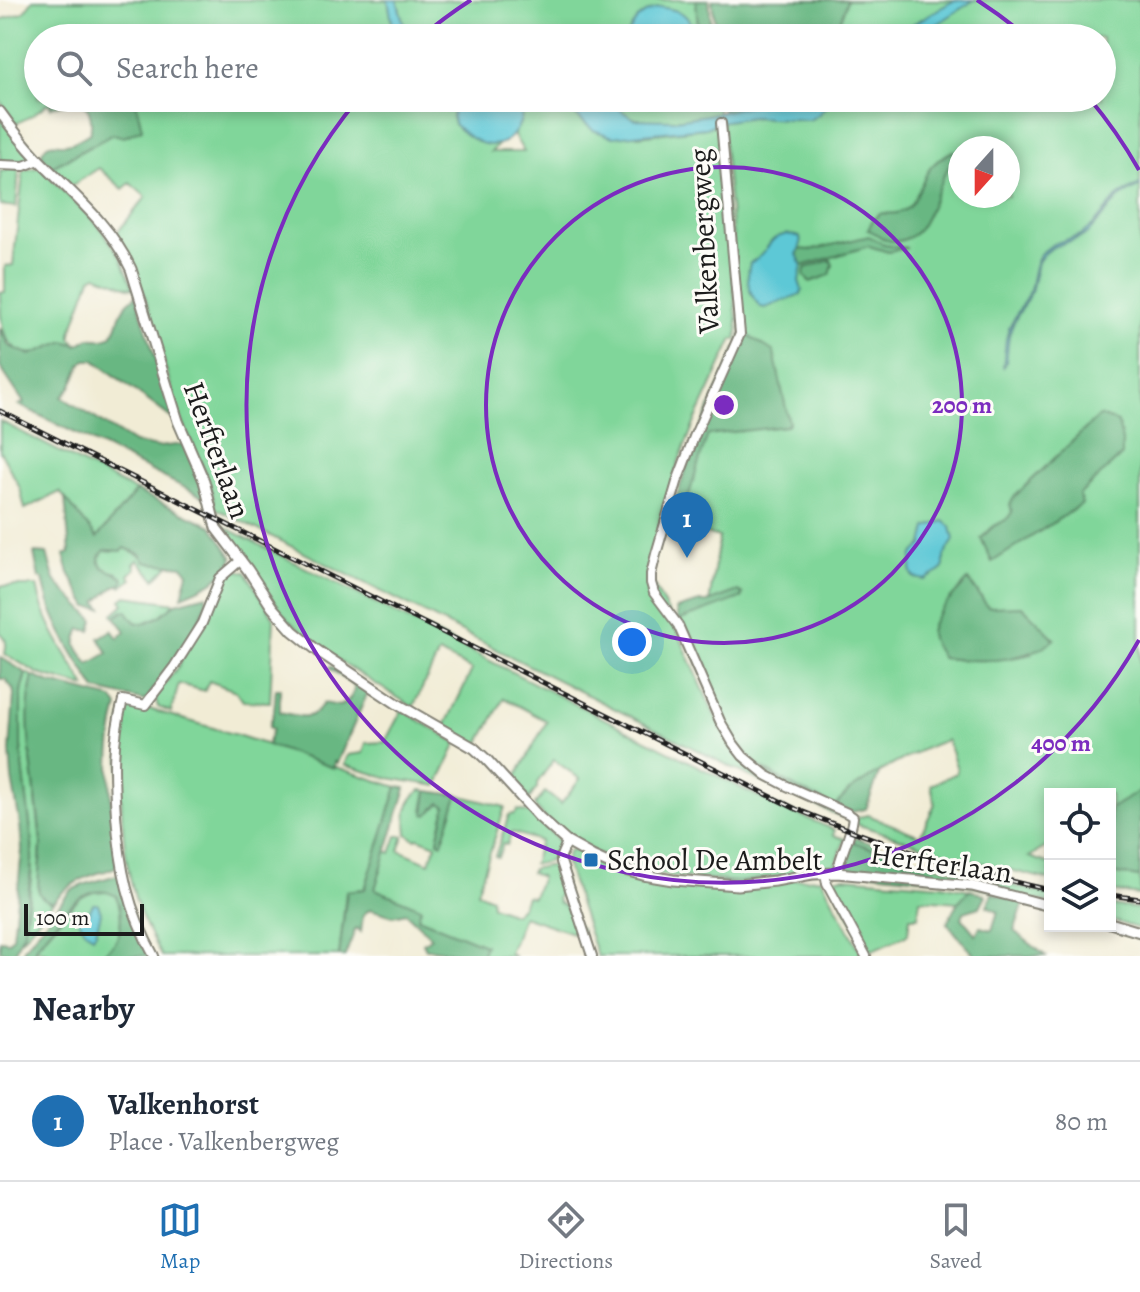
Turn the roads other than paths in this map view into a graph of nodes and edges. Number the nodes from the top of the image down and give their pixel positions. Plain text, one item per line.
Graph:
1 (0, 112) edge
2 (721, 123) dead end
3 (39, 160) junction
4 (0, 165) edge
5 (241, 560) junction
6 (567, 842) junction
7 (825, 873) junction
8 (837, 873) junction
9 (1044, 904) edge
10 (1116, 925) edge
11 (1140, 932) edge
12 (154, 956) edge
13 (592, 956) edge
14 (866, 956) edge

1 - 3 street, Herfterlaan
2 - 8 street, Valkenbergweg
3 - 4 street
3 - 5 street, Herfterlaan
5 - 6 street, Herfterlaan
5 - 12 street
6 - 7 street, Herfterlaan
6 - 13 street
7 - 8 street, Herfterlaan
7 - 14 street, Herfterlaan
8 - 9 street, Herfterlaan
10 - 11 street

